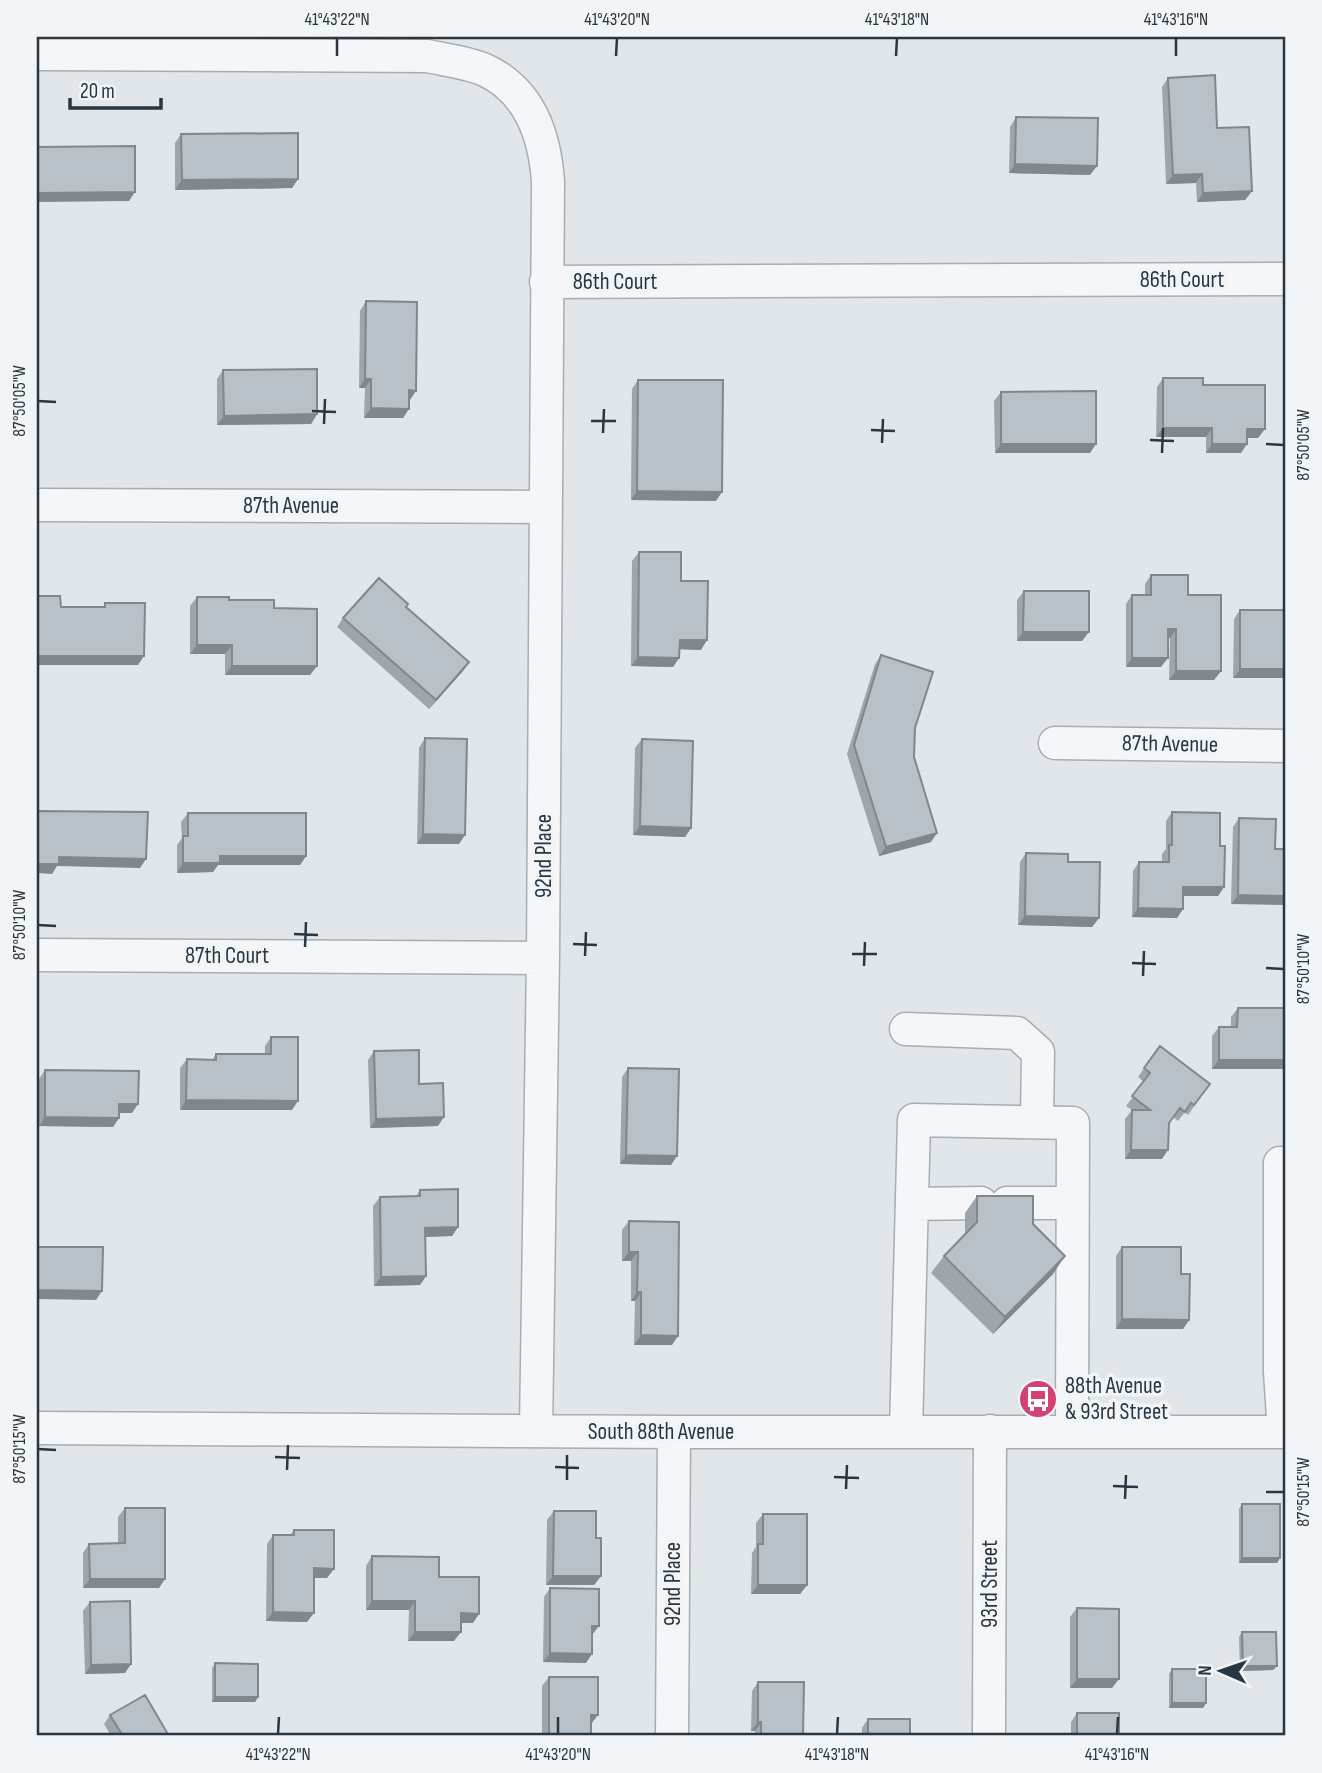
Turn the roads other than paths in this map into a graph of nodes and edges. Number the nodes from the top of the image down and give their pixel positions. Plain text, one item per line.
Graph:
1 (37, 54) edge
2 (1285, 279) edge
3 (546, 282) junction
4 (37, 505) edge
5 (546, 507) junction
6 (1055, 743) dead end
7 (1285, 746) edge
8 (37, 955) edge
9 (543, 958) junction
10 (906, 1028) dead end
11 (1037, 1122) junction
12 (1280, 1163) dead end
13 (1072, 1203) junction
14 (912, 1205) junction
15 (37, 1428) edge
16 (536, 1431) junction
17 (906, 1431) junction
18 (990, 1431) junction
19 (1072, 1431) junction
20 (674, 1432) junction
21 (1285, 1432) edge
22 (672, 1736) edge
23 (989, 1736) edge

1 - 3 street, 86th Court
2 - 3 street, 86th Court
3 - 5 street, 92nd Place
4 - 5 street, 87th Avenue
5 - 9 street, 92nd Place
6 - 7 street, 87th Avenue
8 - 9 street, 87th Court
9 - 16 street, 92nd Place
10 - 11 street
11 - 13 street
11 - 14 street
12 - 21 street
13 - 14 street
13 - 19 street
14 - 17 street
15 - 16 street, South 88th Avenue
16 - 20 street, South 88th Avenue
17 - 18 street, South 88th Avenue
17 - 20 street, South 88th Avenue
18 - 19 street, South 88th Avenue
18 - 23 street, 93rd Street
19 - 21 street, South 88th Avenue
20 - 22 street, 92nd Place

